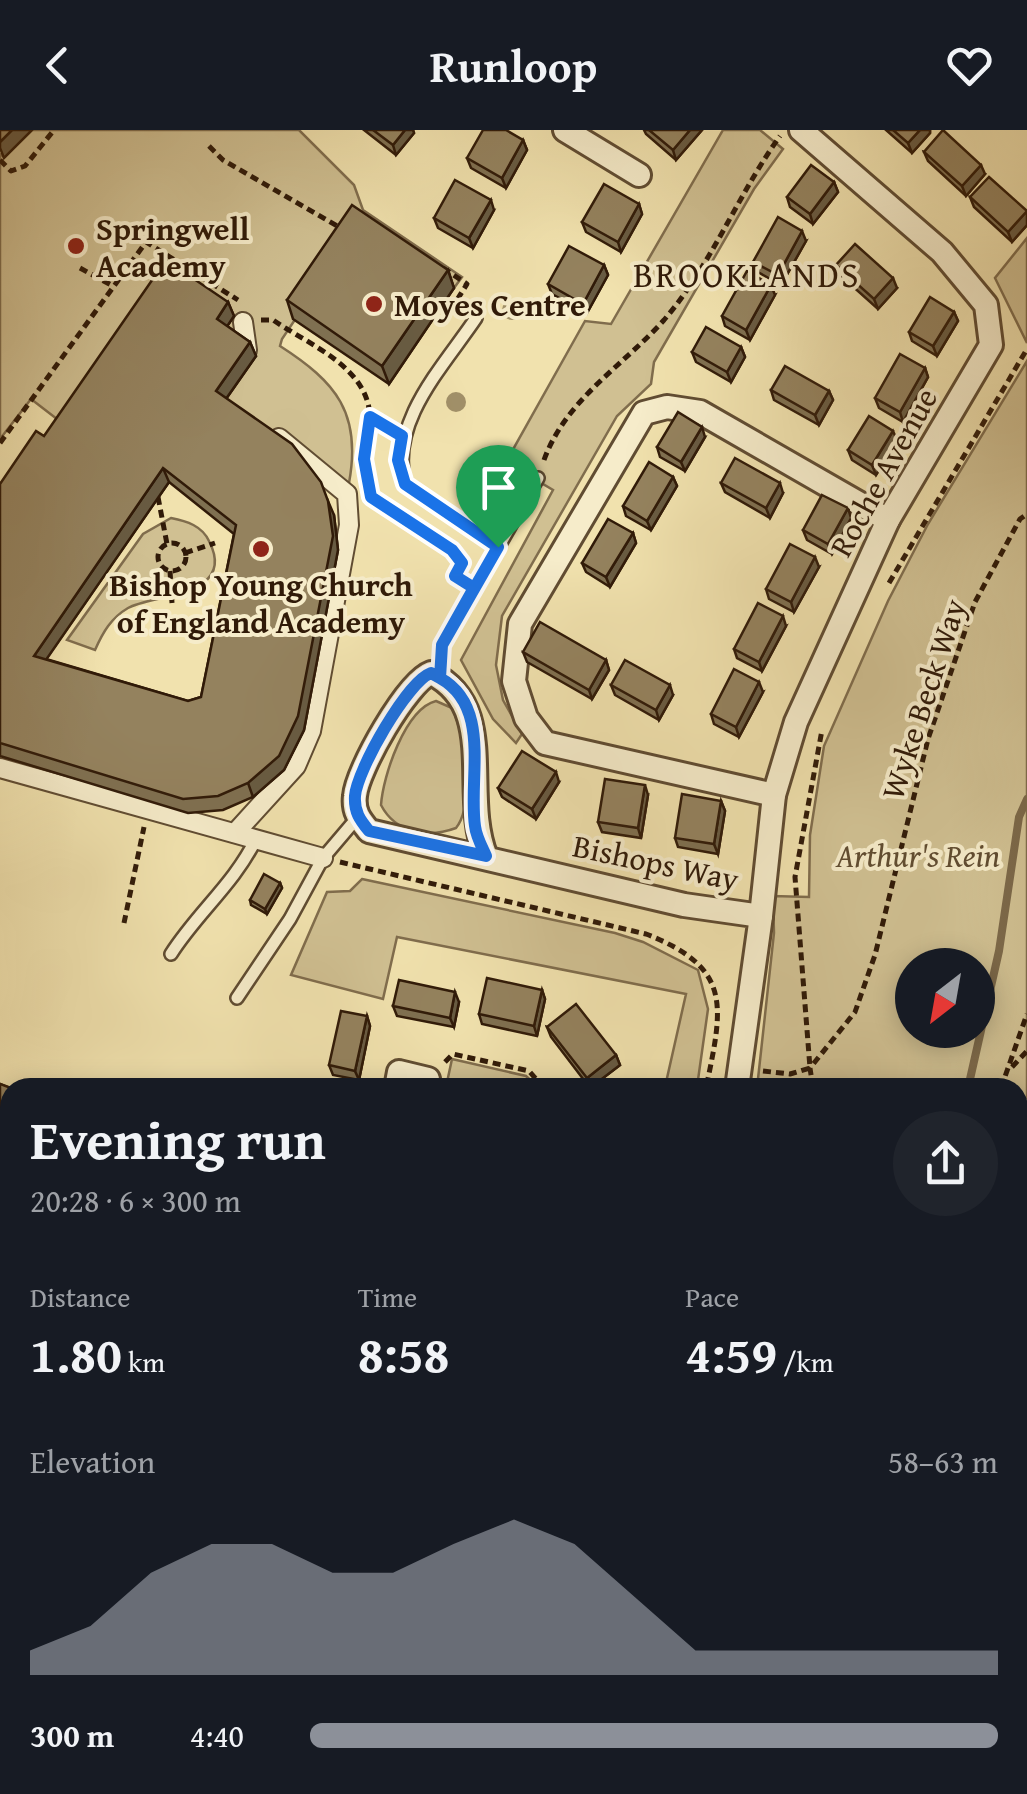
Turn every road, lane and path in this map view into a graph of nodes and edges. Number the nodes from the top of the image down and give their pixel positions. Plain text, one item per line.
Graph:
1 (54, 130) edge
2 (565, 130) edge
3 (784, 130) edge
4 (801, 130) edge
5 (209, 146) dead end
6 (0, 160) edge
7 (639, 175) dead end
8 (348, 232) edge
9 (436, 264) edge
10 (80, 268) dead end
11 (113, 286) junction
12 (455, 303) dead end
13 (476, 318) dead end
14 (243, 322) junction
15 (1027, 349) edge
16 (247, 350) edge
17 (370, 417) junction
18 (257, 422) edge
19 (402, 436) junction
20 (0, 443) edge
21 (538, 478) joint
22 (158, 498) edge
23 (1027, 514) edge
24 (888, 520) junction
25 (215, 542) dead end
26 (167, 544) junction
27 (498, 547) junction
28 (184, 553) junction
29 (170, 571) junction
30 (474, 588) junction
31 (881, 597) dead end
32 (172, 603) dead end
33 (440, 678) junction
34 (822, 728) dead end
35 (0, 768) edge
36 (774, 795) junction
37 (148, 809) junction
38 (357, 818) junction
39 (234, 833) junction
40 (256, 839) junction
41 (486, 856) junction
42 (323, 858) junction
43 (761, 916) junction
44 (124, 923) dead end
45 (170, 954) dead end
46 (237, 998) dead end
47 (1027, 1014) edge
48 (1027, 1051) edge
49 (810, 1068) junction
50 (1011, 1068) junction
51 (398, 1078) edge
52 (424, 1078) edge
53 (429, 1078) edge
54 (535, 1078) edge
55 (707, 1078) edge
56 (738, 1078) edge
57 (812, 1078) edge
58 (1006, 1078) edge

1 - 6 path
2 - 7 street
3 - 21 path
4 - 24 street, Roche Avenue
5 - 8 path
9 - 12 path
10 - 11 path
11 - 14 path
11 - 20 path
13 - 19 lane
14 - 16 street
14 - 17 path
15 - 31 path, Wyke Beck Way
17 - 19 path
17 - 30 path
18 - 39 street
19 - 27 lane
21 - 27 lane
22 - 26 path
23 - 49 path, Wyke Beck Way
24 - 36 street, Roche Avenue
24 - 36 street
25 - 28 path
26 - 28 path
26 - 29 path
27 - 30 lane
28 - 29 path
29 - 32 path
30 - 33 lane
33 - 38 street
33 - 41 street
34 - 49 path
35 - 37 street
36 - 43 street, Roche Avenue
37 - 39 street
37 - 44 path
38 - 41 street, Bishops Way
38 - 42 lane
39 - 40 street
40 - 42 street
40 - 45 lane
41 - 43 street, Bishops Way
42 - 46 lane
42 - 55 path
43 - 56 street, Bishops Way
47 - 50 path
48 - 50 path
49 - 57 path
50 - 58 path
51 - 52 street
53 - 54 path

